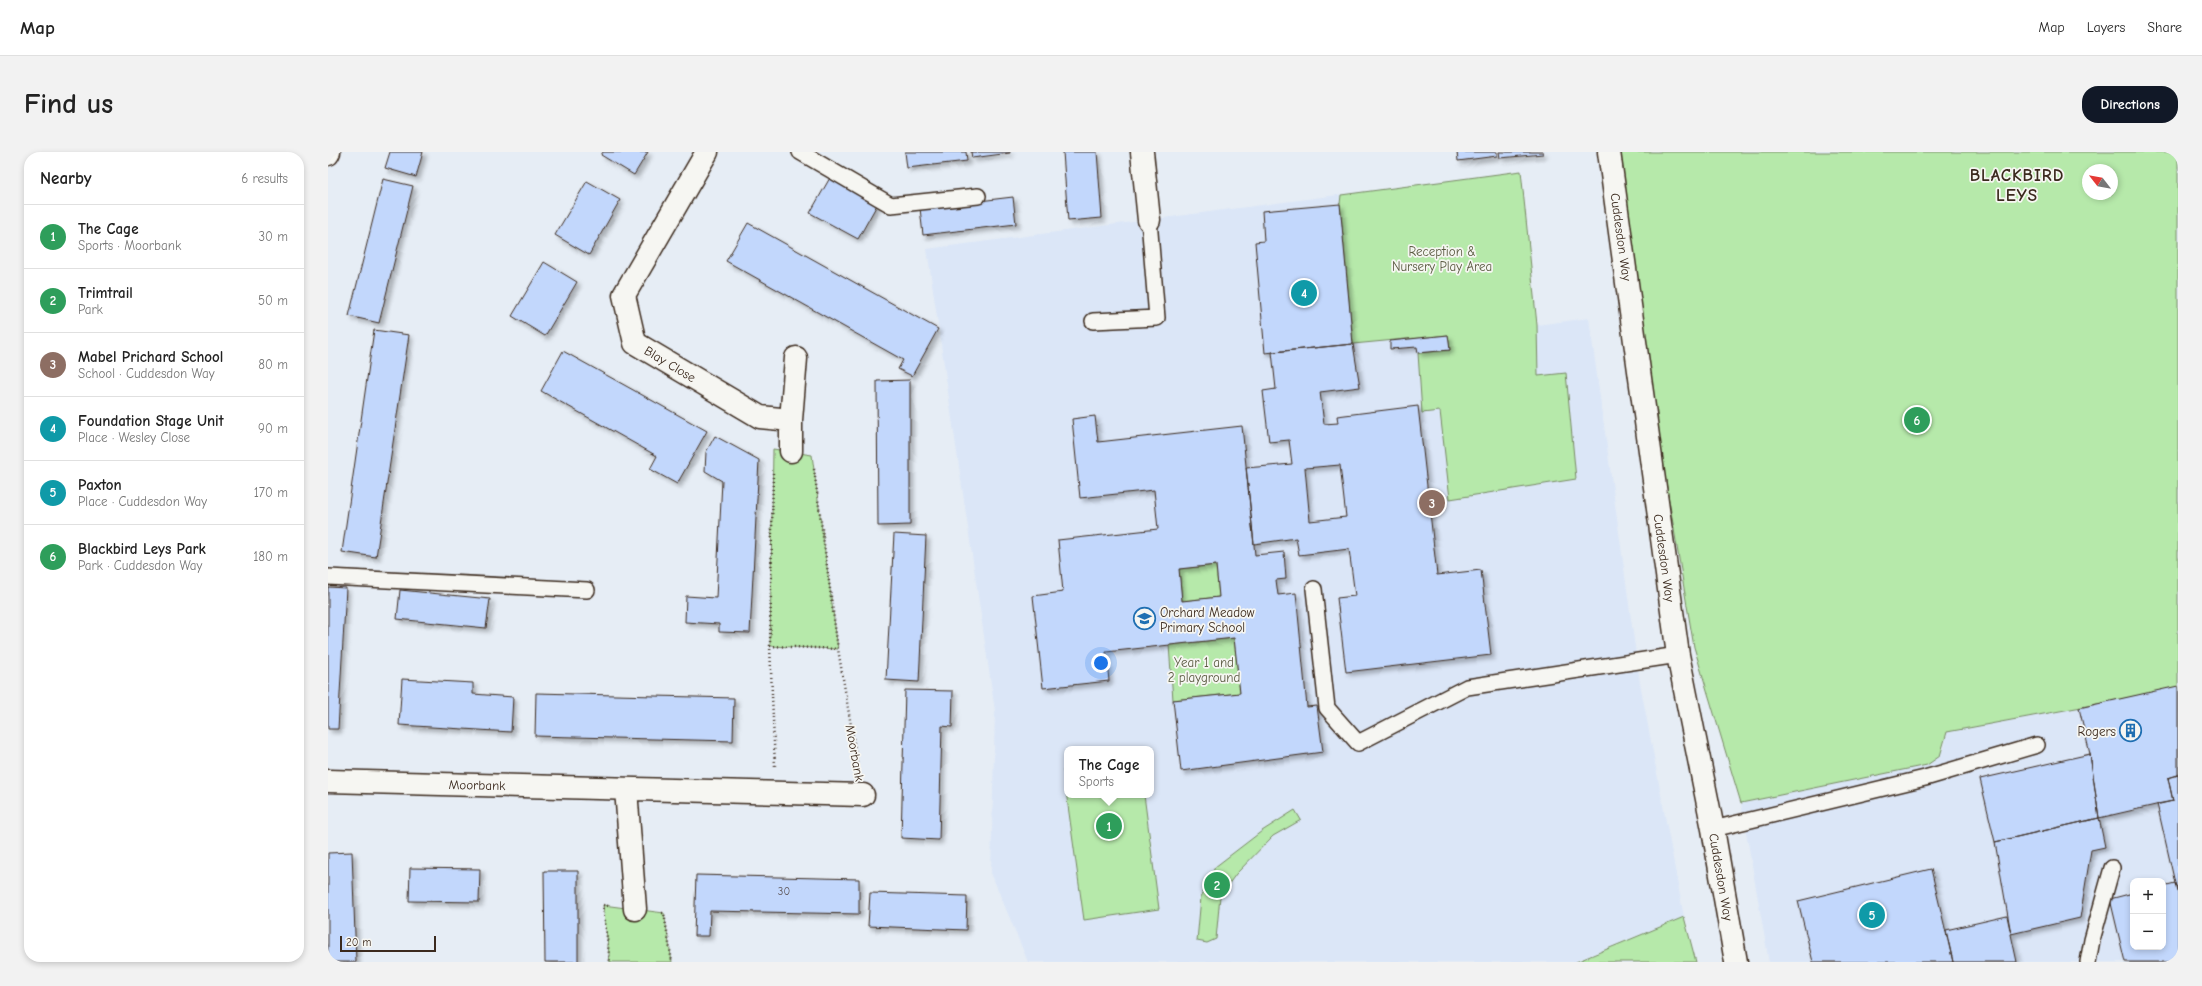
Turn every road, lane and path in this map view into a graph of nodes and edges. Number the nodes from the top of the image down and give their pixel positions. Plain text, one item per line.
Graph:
1 (707, 152) edge
2 (800, 152) edge
3 (1142, 152) edge
4 (1609, 152) edge
5 (978, 196) dead end
6 (1149, 220) joint
7 (1093, 320) dead end
8 (796, 358) dead end
9 (791, 420) junction
10 (791, 451) junction
11 (328, 576) edge
12 (1314, 589) dead end
13 (587, 590) dead end
14 (770, 646) junction
15 (838, 649) junction
16 (1678, 655) junction
17 (2037, 745) dead end
18 (328, 781) edge
19 (626, 789) junction
20 (776, 794) junction
21 (863, 795) joint
22 (1713, 829) junction
23 (2112, 868) dead end
24 (635, 909) joint
25 (672, 962) edge
26 (1736, 962) edge
27 (2088, 962) edge

1 - 9 street, Blay Close
2 - 5 lane
3 - 6 street
4 - 16 street, Cuddesdon Way
6 - 7 lane
8 - 9 street
9 - 10 street
10 - 14 path
10 - 15 path
11 - 13 lane
12 - 16 lane
14 - 15 path
14 - 20 path
15 - 21 path, Moorbank
16 - 22 street, Cuddesdon Way
17 - 22 lane
18 - 19 street, Moorbank
19 - 20 street, Moorbank
19 - 24 street
20 - 21 street, Moorbank
22 - 26 street, Cuddesdon Way
23 - 27 lane
24 - 25 path

